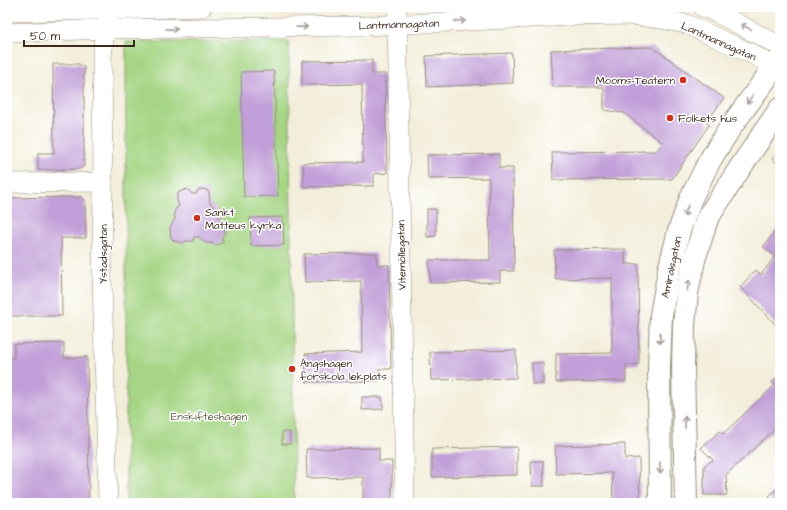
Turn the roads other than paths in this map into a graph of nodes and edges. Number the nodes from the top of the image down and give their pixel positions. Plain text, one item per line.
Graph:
1 (202, 7) edge
2 (702, 7) edge
3 (112, 8) edge
4 (7, 12) edge
5 (397, 16) edge
6 (105, 29) junction
7 (7, 33) edge
8 (780, 46) edge
9 (778, 66) edge
10 (780, 109) edge
11 (7, 182) edge
12 (103, 182) junction
13 (108, 503) edge
14 (405, 503) edge
15 (660, 503) edge
16 (686, 503) edge

1 - 3 street
8 -> 2 street, Lantmannagatan
3 - 4 street
3 - 6 street, Ystadsgatan
6 -> 5 street, Lantmannagatan
5 -> 9 street, Lantmannagatan
5 - 14 street, Vitemöllegatan
6 - 7 street, Lantmannagatan
6 - 12 street, Ystadsgatan
9 -> 15 main road, Amiralsgatan
16 -> 10 main road, Amiralsgatan
11 - 12 street
12 - 13 street, Ystadsgatan

